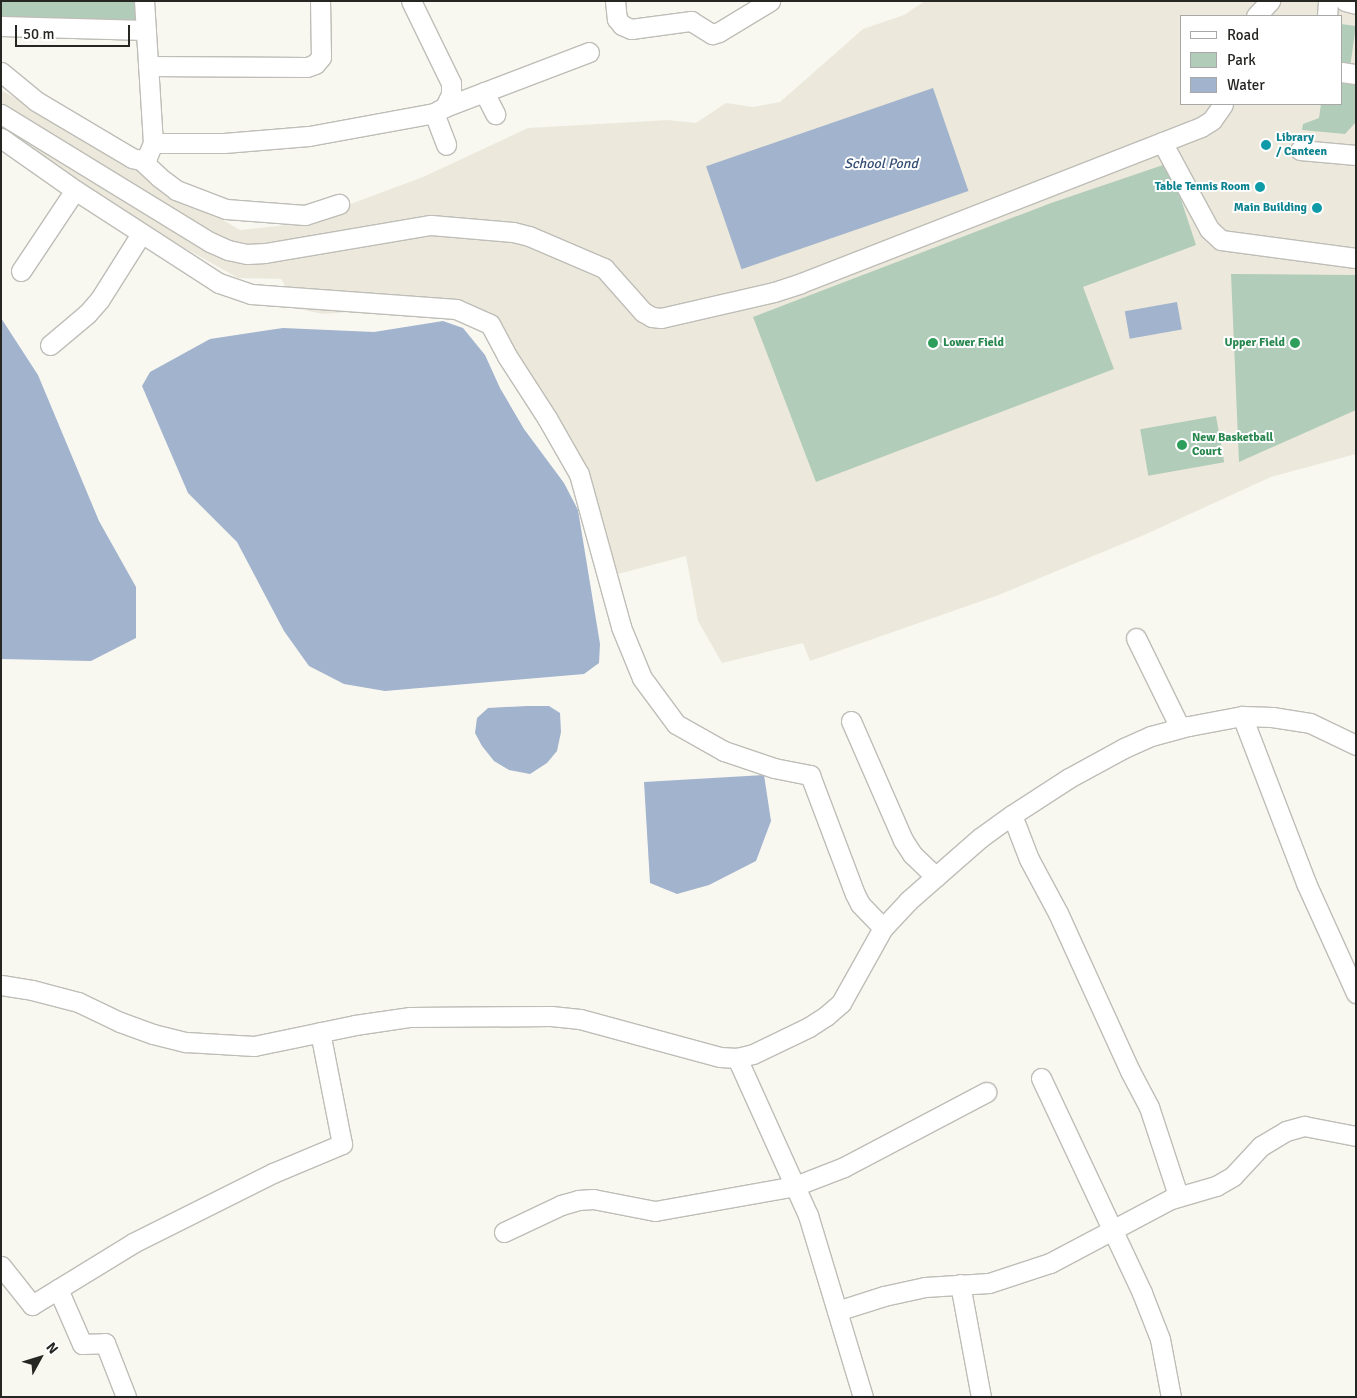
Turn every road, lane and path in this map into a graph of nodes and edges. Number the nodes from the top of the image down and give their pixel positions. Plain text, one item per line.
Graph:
1 (144, 1) edge
2 (320, 1) edge
3 (412, 1) edge
4 (615, 1) edge
5 (770, 1) edge
6 (1270, 1) edge
7 (1328, 1) edge
8 (1345, 1) edge
9 (1356, 4) edge
10 (1257, 15) edge
11 (1326, 15) edge
12 (1, 26) edge
13 (146, 30) junction
14 (589, 52) dead end
15 (148, 66) junction
16 (1, 72) edge
17 (1342, 72) edge
18 (1356, 74) edge
19 (484, 92) junction
20 (1222, 105) edge
21 (439, 110) junction
22 (1, 114) edge
23 (495, 114) dead end
24 (1, 138) edge
25 (1162, 142) junction
26 (153, 143) junction
27 (446, 145) dead end
28 (1300, 150) dead end
29 (1356, 155) edge
30 (140, 160) junction
31 (75, 190) junction
32 (339, 204) dead end
33 (142, 234) junction
34 (1356, 258) edge
35 (22, 271) dead end
36 (50, 345) dead end
37 (1136, 638) dead end
38 (1242, 716) junction
39 (851, 721) dead end
40 (1180, 728) junction
41 (1356, 746) edge
42 (1012, 815) junction
43 (936, 877) junction
44 (883, 928) junction
45 (1, 985) edge
46 (1356, 993) edge
47 (320, 1032) junction
48 (737, 1058) junction
49 (1041, 1078) dead end
50 (986, 1092) dead end
51 (1356, 1136) edge
52 (795, 1186) junction
53 (1178, 1195) junction
54 (1112, 1229) junction
55 (504, 1232) dead end
56 (1, 1266) edge
57 (960, 1284) junction
58 (58, 1289) junction
59 (837, 1311) junction
60 (126, 1397) edge
61 (863, 1397) edge
62 (981, 1397) edge
63 (1171, 1397) edge

1 - 13 street
2 - 15 street
3 - 21 street
4 - 5 street
6 - 10 street
7 - 11 street
8 - 9 street
12 - 13 street
13 - 15 street
14 - 19 street
15 - 26 street
16 - 30 street
17 - 18 street
19 - 21 street
19 - 23 street
20 - 25 street
21 - 26 street
21 - 27 street
22 - 25 street
24 - 31 street
25 - 34 street
26 - 30 street
28 - 29 street
30 - 32 street
31 - 33 street
31 - 35 street
33 - 36 street
33 - 44 street
37 - 40 street
38 - 40 street
38 - 41 street
38 - 46 street
39 - 43 street
40 - 42 street
42 - 43 street
42 - 53 street
43 - 44 street
44 - 48 street
45 - 47 street
47 - 48 street
47 - 58 street
48 - 52 street
49 - 54 street
50 - 52 street
51 - 53 street
52 - 55 street
52 - 59 street
53 - 54 street
54 - 57 street
54 - 63 street
56 - 58 street
57 - 59 street
57 - 62 street
58 - 60 street
59 - 61 street

